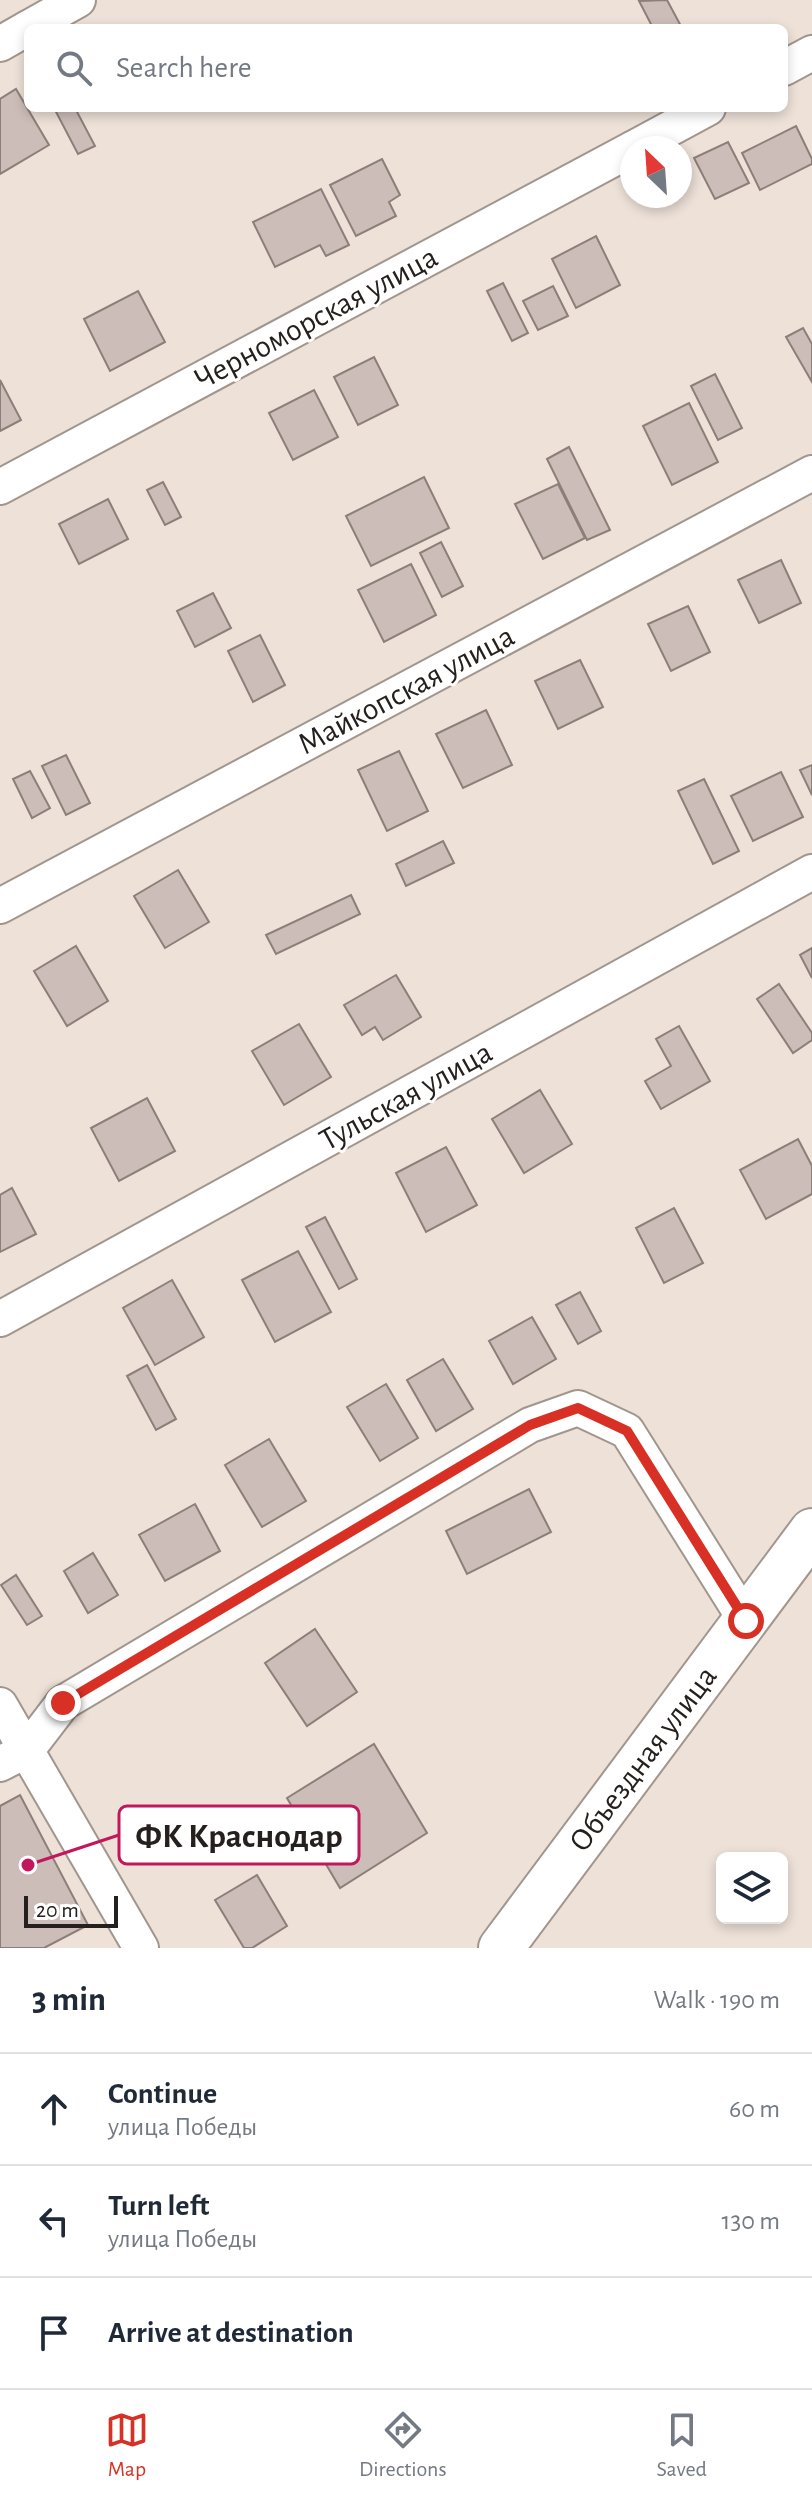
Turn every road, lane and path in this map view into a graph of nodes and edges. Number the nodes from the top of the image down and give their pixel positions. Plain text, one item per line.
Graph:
1 (78, 0) edge
2 (35, 24) edge
3 (24, 30) edge
4 (0, 44) edge
5 (812, 53) edge
6 (788, 66) edge
7 (700, 112) edge
8 (656, 136) edge
9 (620, 155) edge
10 (812, 473) edge
11 (0, 487) edge
12 (812, 872) edge
13 (0, 906) edge
14 (0, 1319) edge
15 (812, 1531) edge
16 (746, 1621) junction
17 (0, 1705) edge
18 (14, 1757) edge
19 (141, 1948) edge
20 (501, 1948) edge

1 - 2 street
3 - 4 street
5 - 6 street
7 - 8 street, Черноморская улица
9 - 11 street, Черноморская улица
10 - 13 street, Майкопская улица
12 - 14 street, Тульская улица
15 - 16 street, Объездная улица
16 - 18 street
16 - 20 street, Объездная улица
17 - 18 street
18 - 19 street

